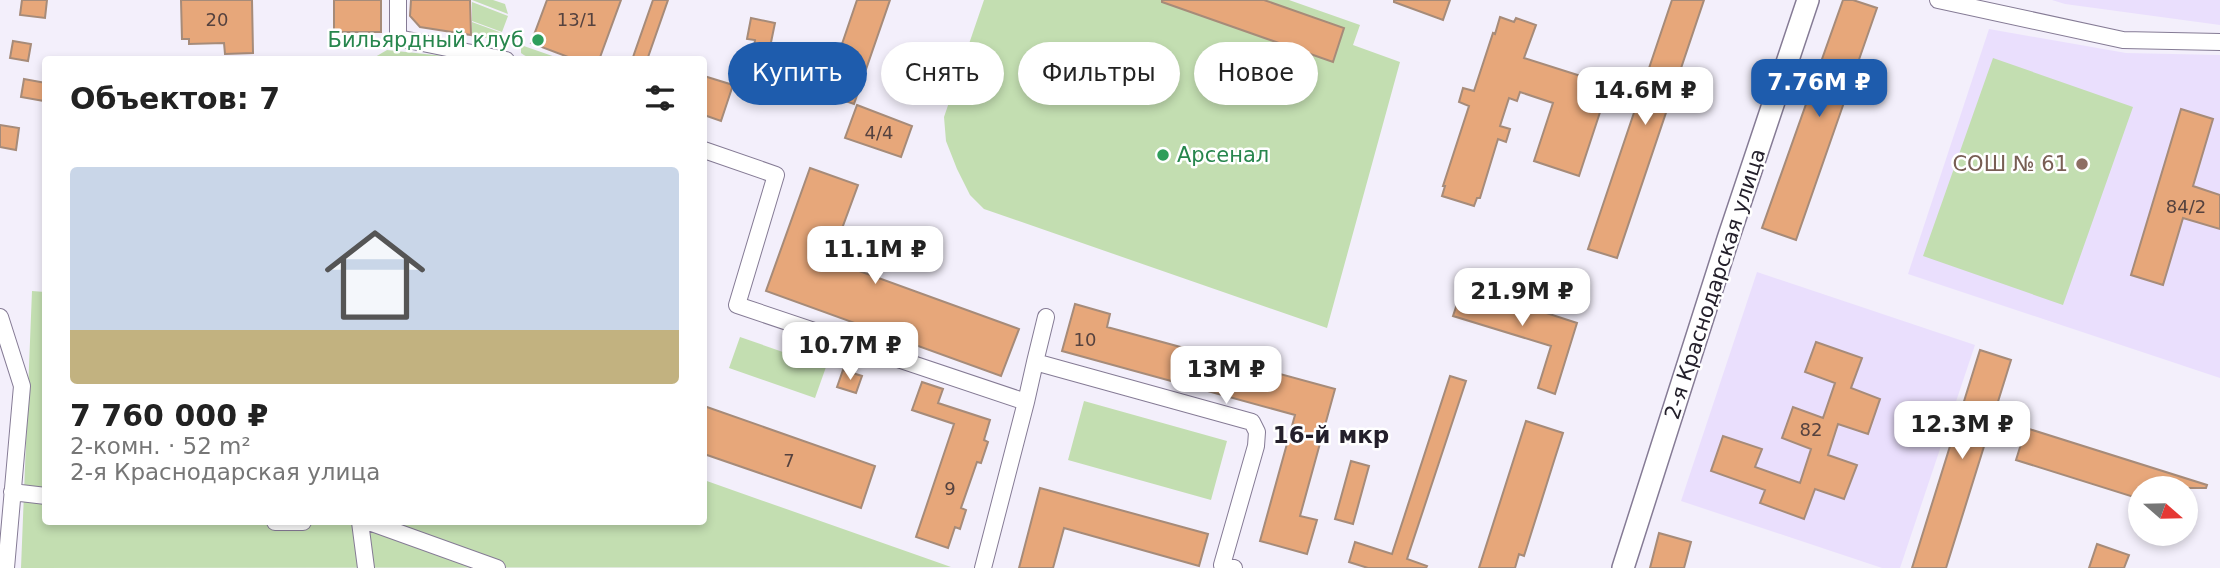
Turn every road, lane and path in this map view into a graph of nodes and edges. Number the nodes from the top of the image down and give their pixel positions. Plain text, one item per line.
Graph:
1 (398, 0) edge
2 (1808, 0) edge
3 (1938, 0) edge
4 (2220, 42) edge
5 (486, 56) edge
6 (707, 151) edge
7 (0, 317) edge
8 (1046, 317) dead end
9 (1035, 362) junction
10 (1026, 402) junction
11 (12, 492) junction
12 (42, 496) edge
13 (360, 525) edge
14 (377, 525) edge
15 (6, 568) edge
16 (366, 568) edge
17 (497, 568) edge
18 (983, 568) edge
19 (1234, 568) edge
20 (1623, 568) edge

1 - 5 street
2 - 20 street, 2-я Краснодарская улица
3 - 4 street
6 - 10 street
7 - 11 street
8 - 9 street
9 - 10 street
9 - 19 street
10 - 18 street
11 - 12 street
11 - 15 street
13 - 16 street
14 - 17 street

